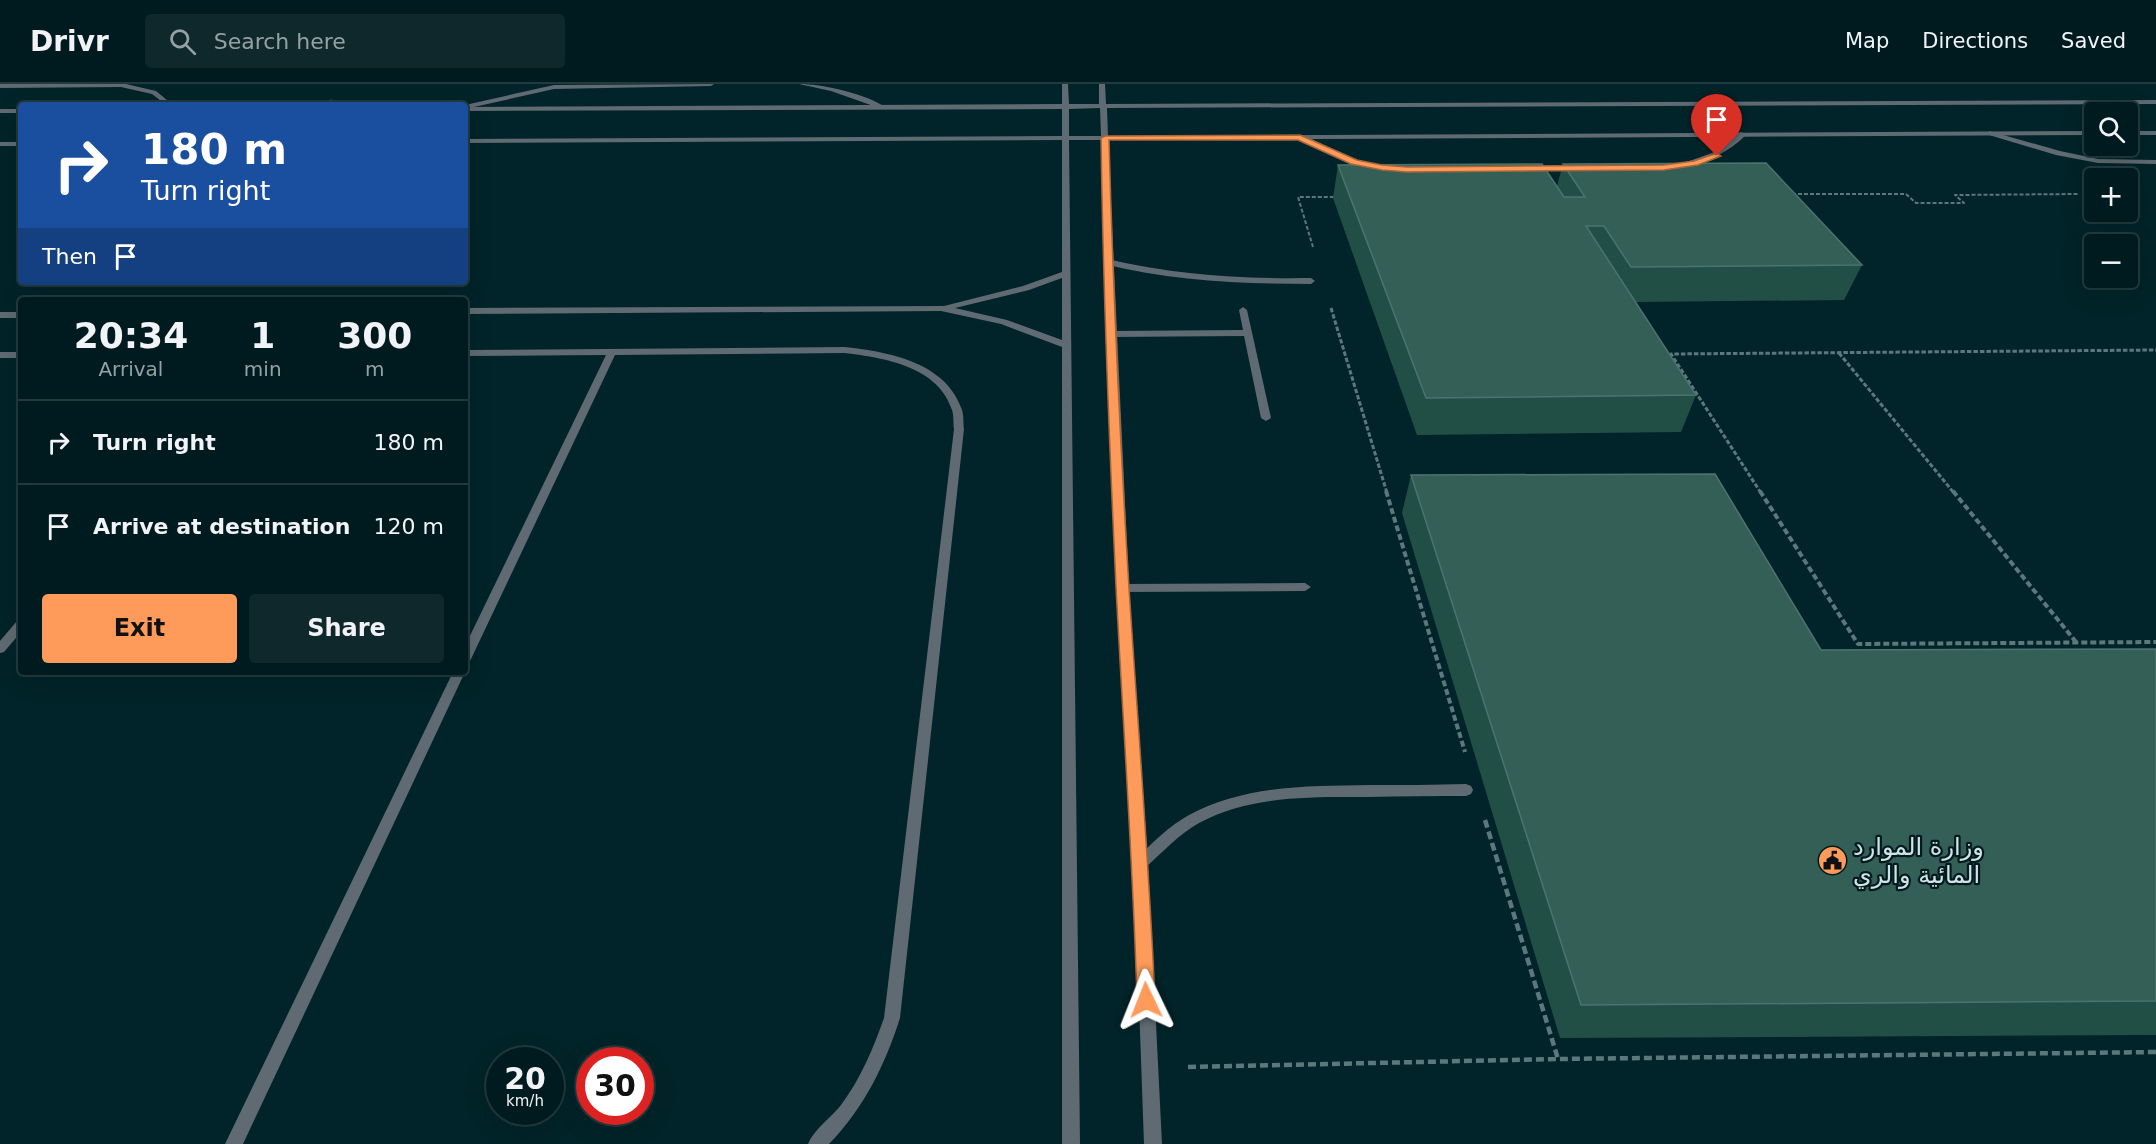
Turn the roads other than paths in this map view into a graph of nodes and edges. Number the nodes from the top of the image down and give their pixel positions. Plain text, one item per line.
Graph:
1 (711, 84) edge
2 (802, 84) edge
3 (1065, 84) edge
4 (1102, 84) edge
5 (0, 86) edge
6 (166, 102) edge
7 (2156, 102) edge
8 (468, 107) edge
9 (1065, 107) junction
10 (1103, 107) junction
11 (468, 108) edge
12 (884, 108) junction
13 (0, 111) edge
14 (18, 111) edge
15 (1992, 133) junction
16 (2084, 133) edge
17 (2138, 133) edge
18 (2156, 133) edge
19 (1743, 134) junction
20 (1300, 137) junction
21 (1065, 138) junction
22 (1105, 138) junction
23 (468, 141) edge
24 (0, 144) edge
25 (18, 144) edge
26 (2156, 162) edge
27 (1675, 166) edge
28 (1390, 168) edge
29 (1583, 168) edge
30 (1524, 169) edge
31 (1107, 262) junction
32 (1065, 274) junction
33 (1311, 281) dead end
34 (941, 308) junction
35 (1243, 310) dead end
36 (468, 311) edge
37 (0, 315) edge
38 (18, 315) edge
39 (1112, 333) junction
40 (1248, 333) junction
41 (1065, 345) junction
42 (612, 352) junction
43 (468, 353) edge
44 (0, 355) edge
45 (18, 355) edge
46 (1266, 418) dead end
47 (1305, 587) dead end
48 (1123, 588) junction
49 (18, 628) edge
50 (0, 649) edge
51 (468, 653) edge
52 (458, 675) edge
53 (1466, 790) dead end
54 (1141, 863) junction
55 (234, 1144) edge
56 (817, 1144) edge
57 (1071, 1144) edge
58 (1153, 1144) edge

1 - 8 street
2 - 12 street
3 - 9 street
4 - 10 street
5 - 6 street
7 - 10 street
9 - 10 street
9 - 12 street
9 - 21 street
10 - 22 street
11 - 12 street
13 - 14 street
15 - 16 street
15 - 19 street
15 - 26 street
17 - 18 street
19 - 20 street
19 - 27 street
20 - 22 street
20 - 28 street
21 - 22 street
21 - 23 street
21 - 32 street
22 - 31 street
24 - 25 street
29 - 30 street
31 - 33 street
31 - 39 street
32 - 34 street
32 - 41 street
34 - 36 street
34 - 41 street
35 - 40 street
37 - 38 street
39 - 40 street
39 - 48 street
40 - 46 street
41 - 57 street
42 - 43 street
42 - 51 street
42 - 56 street
44 - 45 street
47 - 48 street
48 - 54 street
49 - 50 street
52 - 55 street
53 - 54 street
54 - 58 street

